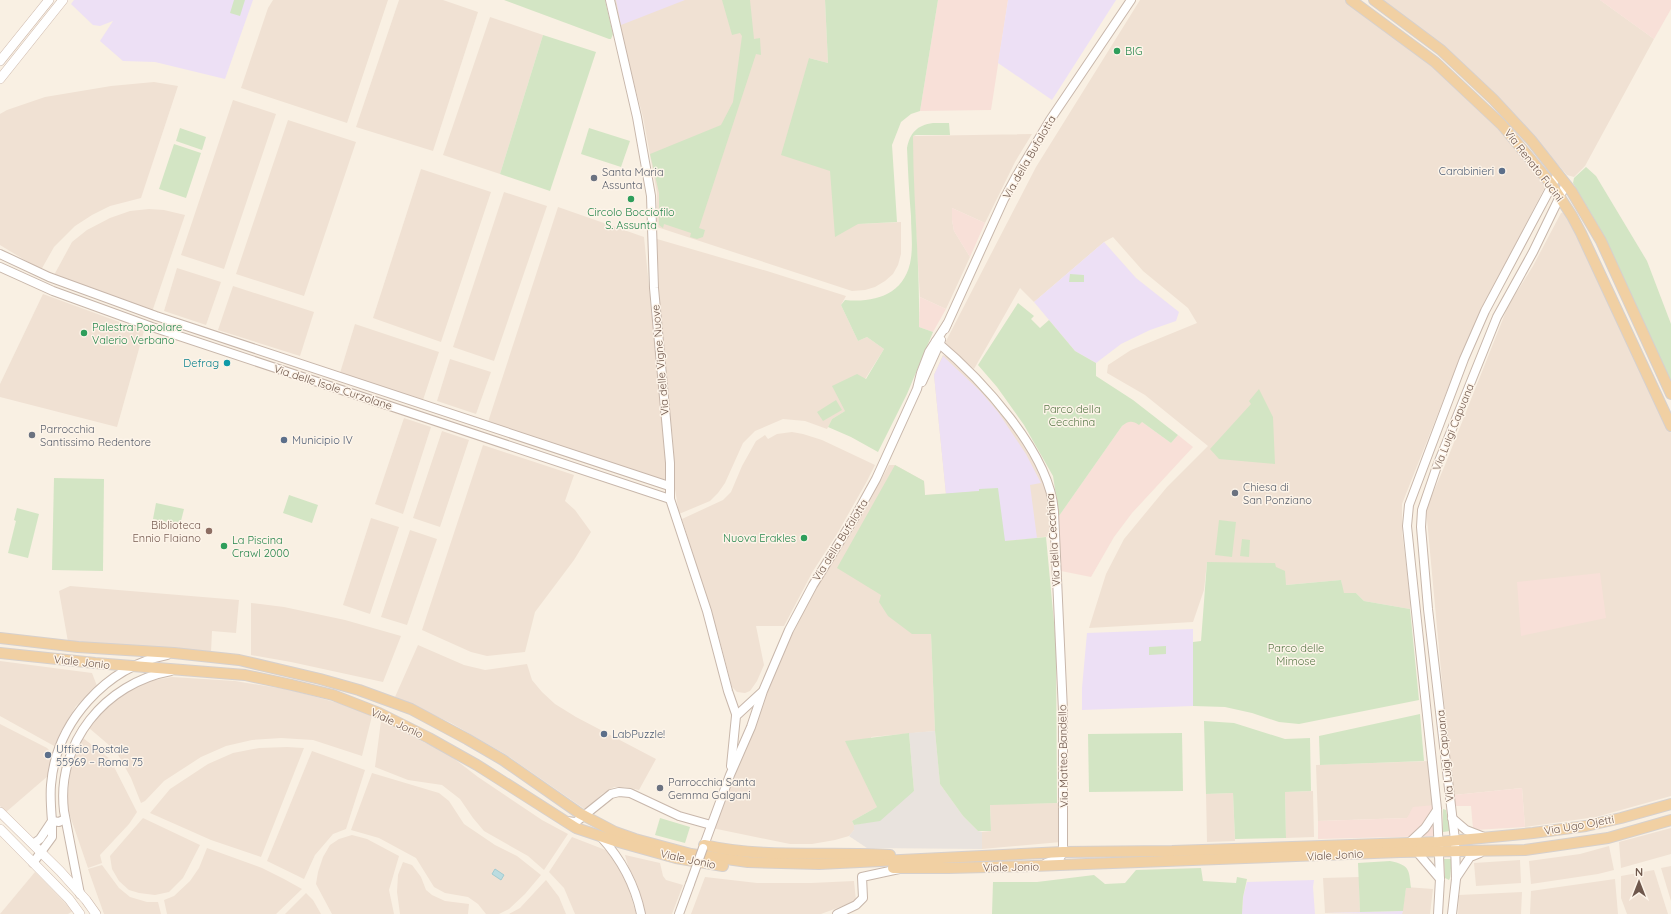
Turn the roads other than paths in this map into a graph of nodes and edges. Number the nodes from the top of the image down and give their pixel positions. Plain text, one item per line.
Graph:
1 (49, 0) edge
2 (63, 0) edge
3 (610, 0) edge
4 (1131, 0) edge
5 (1351, 0) edge
6 (1374, 0) edge
7 (0, 61) edge
8 (0, 79) edge
9 (1558, 174) junction
10 (1566, 184) junction
11 (1552, 185) junction
12 (1560, 196) junction
13 (0, 254) edge
14 (0, 267) edge
15 (938, 342) junction
16 (1671, 394) edge
17 (1671, 426) edge
18 (669, 486) junction
19 (670, 499) junction
20 (0, 638) edge
21 (0, 653) edge
22 (174, 653) junction
23 (1061, 660) joint
24 (134, 667) junction
25 (176, 670) junction
26 (763, 691) junction
27 (738, 713) junction
28 (752, 721) junction
29 (736, 726) junction
30 (749, 730) junction
31 (730, 775) junction
32 (1671, 804) edge
33 (596, 806) junction
34 (1437, 809) junction
35 (1451, 809) junction
36 (0, 812) edge
37 (583, 816) junction
38 (1452, 818) junction
39 (65, 819) junction
40 (561, 820) junction
41 (1671, 820) edge
42 (52, 821) junction
43 (711, 825) junction
44 (0, 829) edge
45 (67, 829) junction
46 (53, 832) junction
47 (601, 837) junction
48 (1485, 837) junction
49 (630, 838) junction
50 (1455, 840) junction
51 (1409, 843) junction
52 (33, 844) junction
53 (704, 847) junction
54 (1439, 847) junction
55 (1486, 851) junction
56 (40, 852) junction
57 (1063, 852) junction
58 (1417, 852) junction
59 (1455, 852) junction
60 (932, 859) junction
61 (33, 863) junction
62 (1033, 866) junction
63 (905, 867) junction
64 (1440, 879) junction
65 (1456, 879) junction
66 (1440, 890) junction
67 (1455, 890) junction
68 (80, 894) junction
69 (80, 914) edge
70 (96, 914) edge
71 (641, 914) edge
72 (679, 914) edge
73 (837, 914) edge
74 (1438, 914) edge
75 (1452, 914) edge

1 - 7 main road
2 - 8 main road
3 - 18 street, Via delle Vigne Nuove
4 - 15 street, Via della Bufalotta
5 - 11 main road, Via Renato Fucini
6 - 9 main road, Via Renato Fucini
9 - 10 main road, Via Renato Fucini
9 - 11 street, Via Luigi Capuana
10 - 12 street, Via Luigi Capuana
10 - 16 main road, Via Renato Fucini
11 - 12 main road, Via Renato Fucini
11 - 34 street, Via Luigi Capuana
12 - 17 main road, Via Renato Fucini
12 - 35 street, Via Luigi Capuana
13 - 18 street, Via delle Isole Curzolane
14 - 19 street, Via delle Isole Curzolane
15 - 23 street, Via della Cecchina
15 - 26 street, Via della Bufalotta
18 - 19 street, Via delle Vigne Nuove
19 - 27 street, Via delle Vigne Nuove
20 - 22 main road, Viale Jonio
21 - 24 main road, Viale Jonio
22 - 24 street
22 - 37 main road, Viale Jonio
23 - 57 street, Via Matteo Bandello
24 - 25 main road, Viale Jonio
24 - 42 street
25 - 39 street
25 - 40 main road, Viale Jonio
26 - 27 street
26 - 28 street, Via della Bufalotta
27 - 28 street
27 - 29 street
28 - 30 street
29 - 30 street
29 - 31 street
30 - 31 street
31 - 43 street
32 - 48 main road, Via Ugo Ojetti
33 - 37 street
33 - 43 street
33 - 49 street
34 - 35 street, Via Luigi Capuana
34 - 51 street
34 - 54 street
35 - 38 street
36 - 52 main road
37 - 40 street
37 - 49 main road, Viale Jonio
38 - 48 street
38 - 50 street
39 - 42 street
39 - 45 street
40 - 47 main road, Viale Jonio
41 - 55 main road, Via Ugo Ojetti
42 - 46 street
42 - 52 street
43 - 53 street
44 - 61 main road
45 - 46 street
45 - 68 street
46 - 56 street
47 - 63 main road, Viale Jonio
47 - 71 street
48 - 50 main road, Via Ugo Ojetti
49 - 60 main road, Viale Jonio
50 - 54 main road, Via Ugo Ojetti
50 - 59 street
51 - 54 main road, Viale Jonio
51 - 57 main road, Viale Jonio
52 - 56 main road
53 - 60 main road
53 - 72 street, bridge
54 - 58 main road, Viale Jonio
54 - 59 main road, Via Ugo Ojetti
54 - 64 street
55 - 59 main road, Via Ugo Ojetti
55 - 65 street
56 - 61 street
56 - 68 main road
57 - 60 main road, Viale Jonio
57 - 62 street
58 - 62 main road, Viale Jonio
58 - 64 street
59 - 65 street
61 - 69 main road
62 - 63 main road, Viale Jonio
63 - 73 street
64 - 66 street
65 - 67 street
66 - 67 street
66 - 74 street
67 - 75 street
68 - 70 main road

